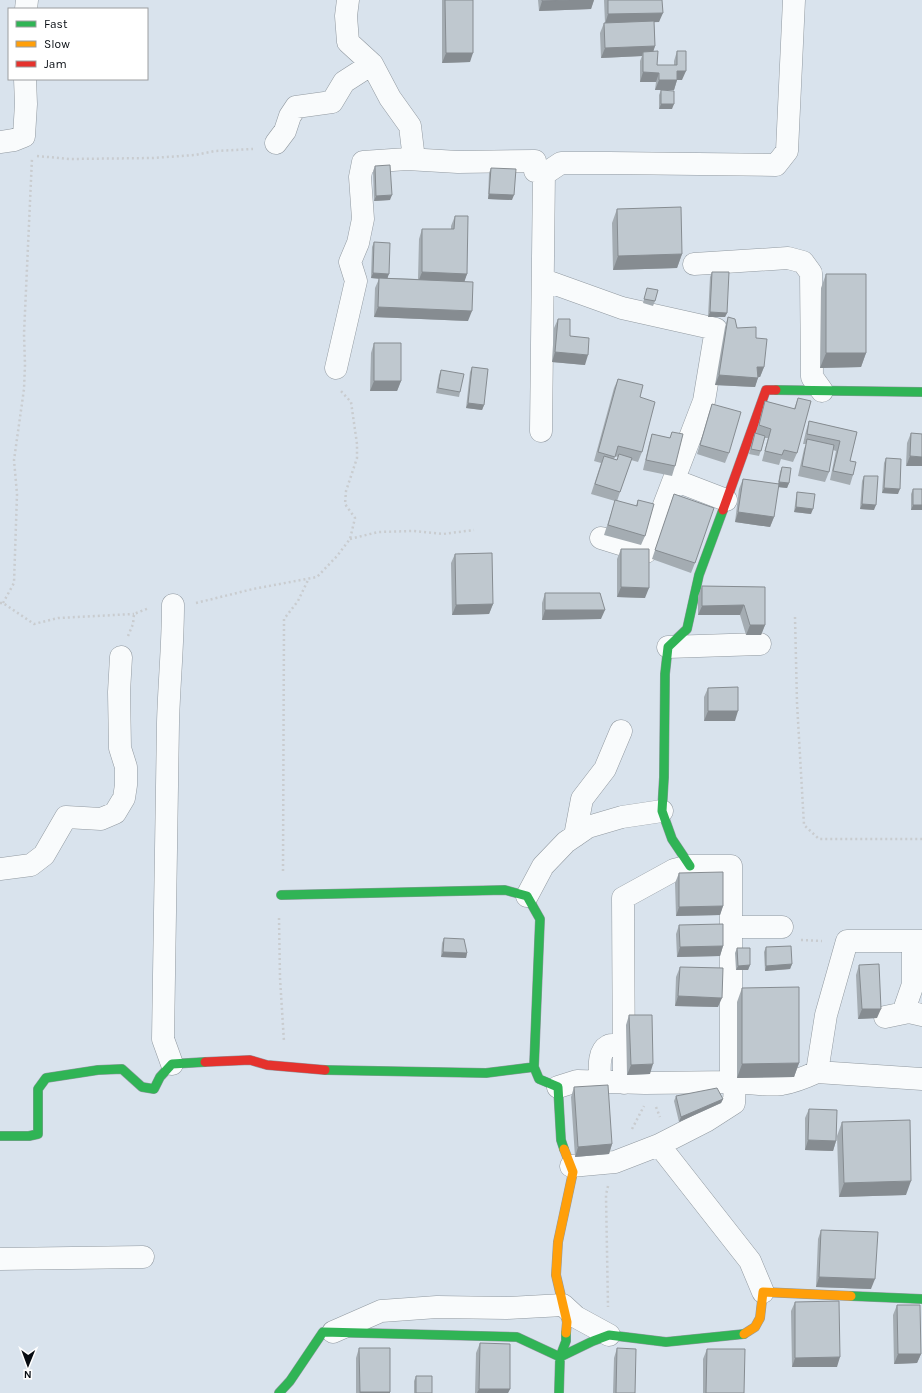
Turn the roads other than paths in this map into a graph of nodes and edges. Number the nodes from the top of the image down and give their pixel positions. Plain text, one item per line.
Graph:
1 (348, 0) edge
2 (794, 0) edge
3 (372, 64) junction
4 (25, 80) edge
5 (0, 142) edge
6 (276, 142) road end
7 (407, 159) junction
8 (544, 171) junction
9 (694, 264) dead end
10 (544, 280) junction
11 (336, 368) road end
12 (822, 391) junction
13 (922, 392) edge
14 (541, 431) dead end
15 (674, 480) junction
16 (726, 500) junction
17 (601, 538) dead end
18 (173, 605) road end
19 (760, 644) dead end
20 (668, 647) junction
21 (121, 657) road end
22 (621, 731) dead end
23 (662, 811) junction
24 (575, 836) junction
25 (690, 866) junction
26 (0, 869) edge
27 (281, 895) road end
28 (527, 896) junction
29 (731, 927) junction
30 (782, 927) road end
31 (918, 941) edge
32 (903, 1015) edge
33 (624, 1045) junction
34 (172, 1064) junction
35 (534, 1067) junction
36 (817, 1072) junction
37 (922, 1079) edge
38 (600, 1082) junction
39 (624, 1082) junction
40 (733, 1082) junction
41 (558, 1087) junction
42 (0, 1136) edge
43 (664, 1142) junction
44 (571, 1166) junction
45 (144, 1257) dead end
46 (0, 1259) edge
47 (762, 1292) junction
48 (922, 1299) edge
49 (563, 1304) junction
50 (333, 1332) junction
51 (609, 1335) junction
52 (560, 1357) junction
53 (279, 1393) edge
54 (559, 1393) edge

1 - 3 street
2 - 8 street
3 - 6 street
3 - 7 street
4 - 5 street
7 - 8 street
7 - 11 street
8 - 10 street
9 - 12 street
10 - 14 street
10 - 15 street
12 - 13 street
12 - 16 street
15 - 16 street
15 - 17 street
16 - 20 street
18 - 34 street
19 - 20 street
20 - 23 street
21 - 26 street
22 - 24 street
23 - 24 street
23 - 25 street
24 - 28 street
25 - 29 street
25 - 33 street
27 - 28 street
28 - 35 street
29 - 30 street
29 - 40 street
31 - 32 street
31 - 36 street
33 - 38 street
33 - 39 street
34 - 35 street
34 - 42 street
35 - 41 street
36 - 37 street
36 - 40 street
38 - 39 street
38 - 41 street
39 - 40 street
40 - 43 street
41 - 44 street
43 - 44 street
43 - 47 street
44 - 49 street
45 - 46 street
47 - 48 street
47 - 51 street
49 - 50 street
49 - 51 street
49 - 52 street
50 - 52 street
50 - 53 street
51 - 52 street
52 - 54 street

